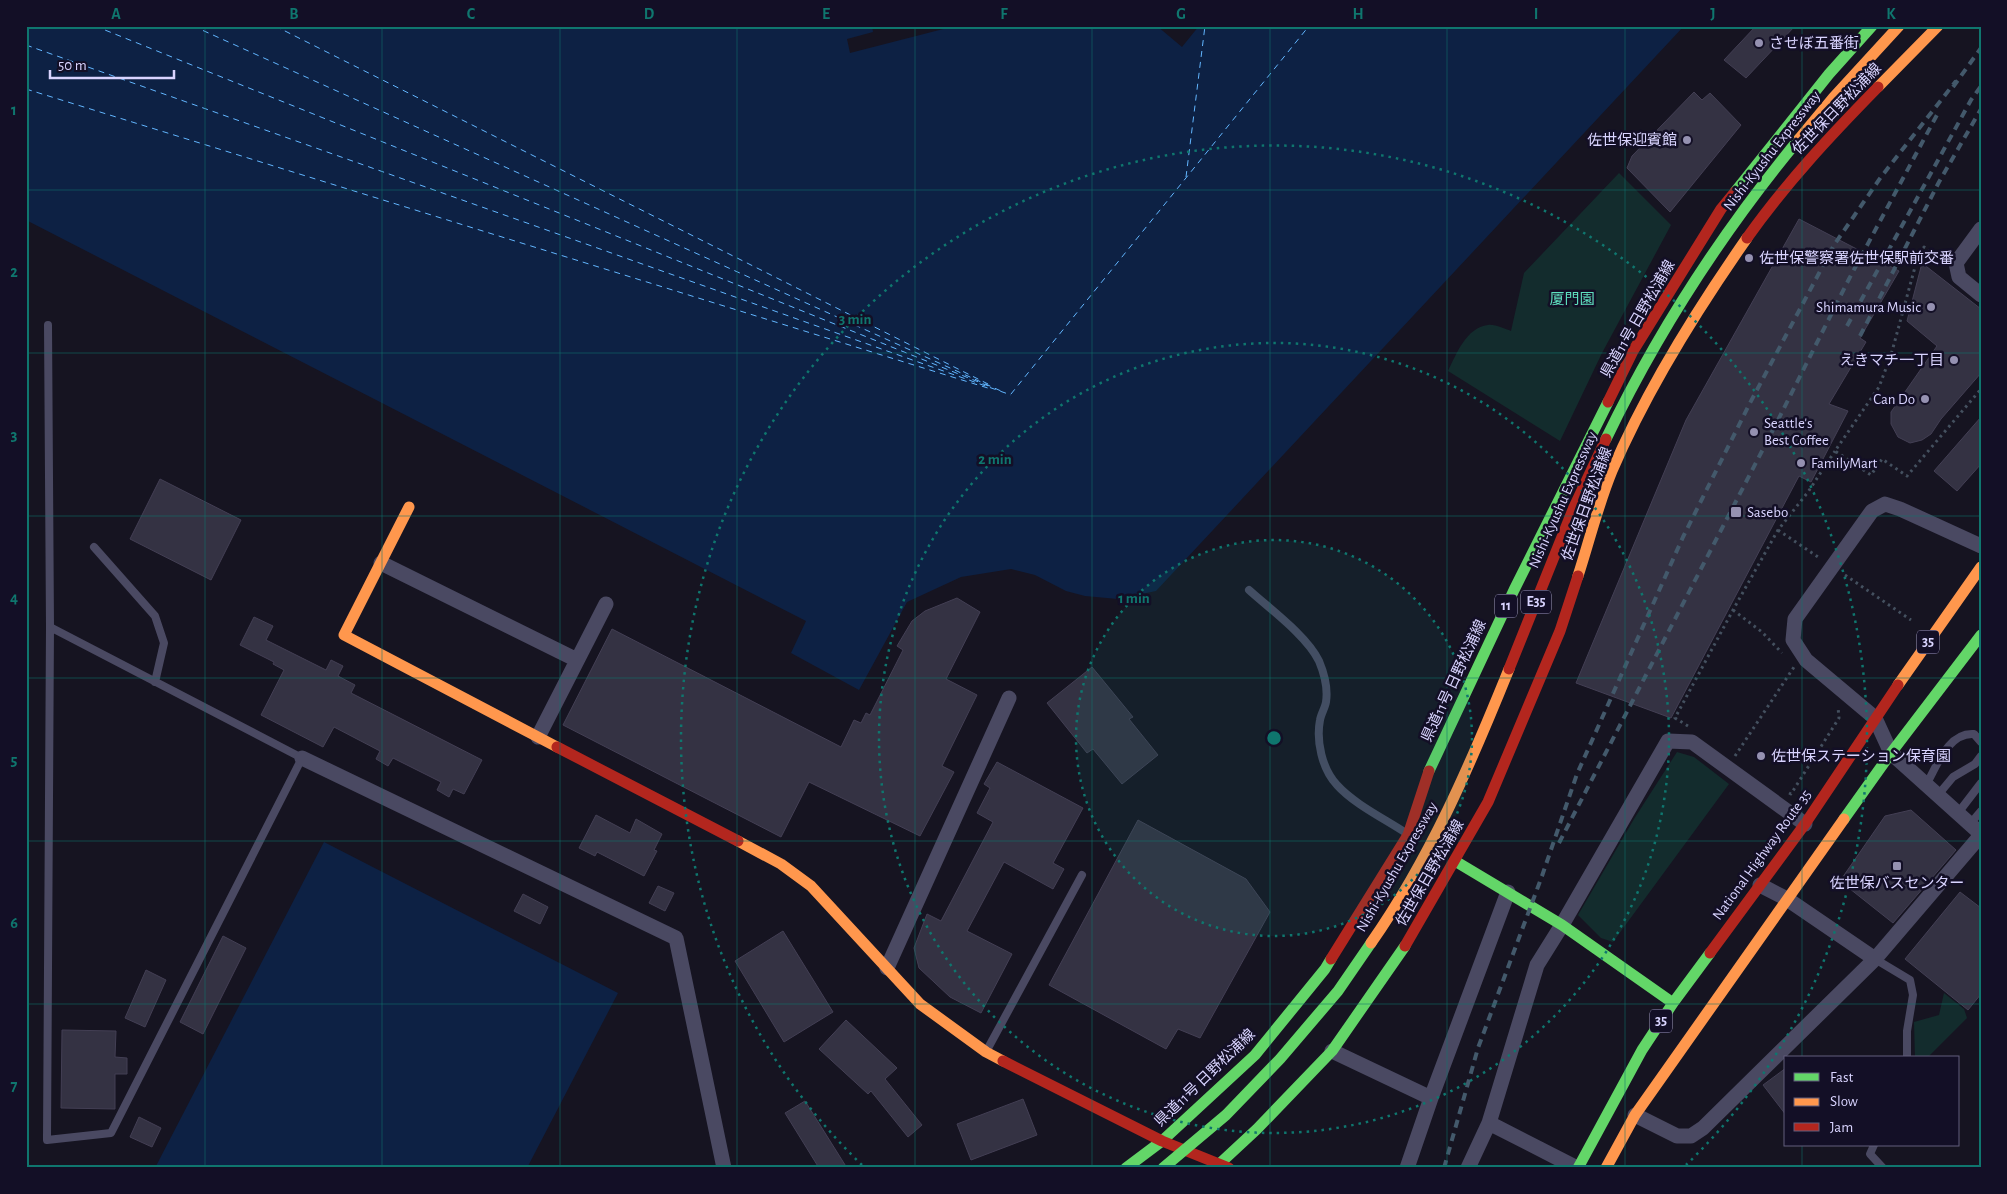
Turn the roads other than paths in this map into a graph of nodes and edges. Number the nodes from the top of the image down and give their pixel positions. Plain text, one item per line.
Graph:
1 (1872, 26) edge
2 (1899, 26) edge
3 (1938, 26) edge
4 (1981, 229) edge
5 (1981, 295) edge
6 (48, 324) dead end
7 (409, 507) dead end
8 (1981, 546) edge
9 (94, 547) dead end
10 (381, 563) junction
11 (1981, 566) edge
12 (1249, 590) dead end
13 (606, 604) dead end
14 (50, 627) junction
15 (1981, 635) edge
16 (577, 660) junction
17 (155, 682) junction
18 (1009, 698) dead end
19 (1874, 718) junction
20 (538, 737) junction
21 (1981, 742) edge
22 (1891, 753) junction
23 (1981, 756) edge
24 (302, 758) junction
25 (1981, 783) edge
26 (1926, 785) junction
27 (1938, 795) junction
28 (1981, 811) edge
29 (1958, 813) junction
30 (1805, 824) junction
31 (1977, 831) edge
32 (1408, 834) junction
33 (1456, 861) junction
34 (1082, 875) dead end
35 (1760, 885) junction
36 (1508, 892) junction
37 (1787, 900) junction
38 (1562, 925) junction
39 (1875, 959) junction
40 (887, 968) junction
41 (1673, 1003) junction
42 (986, 1052) junction
43 (1332, 1052) junction
44 (1907, 1056) edge
45 (1431, 1098) junction
46 (1635, 1115) junction
47 (1490, 1123) junction
48 (1162, 1140) junction
49 (1874, 1146) edge
50 (1221, 1167) edge
51 (724, 1168) edge
52 (1126, 1168) edge
53 (1163, 1168) edge
54 (1407, 1168) edge
55 (1468, 1168) edge
56 (1578, 1168) edge
57 (1606, 1168) edge
58 (1882, 1168) edge

1 - 32 main road, 県道11号 日野松浦線 / 11
2 - 53 main road, Nishi-Kyushu Expressway / E35, bridge
3 - 33 main road, 佐世保日野松浦線
4 - 5 street
6 - 14 lane
7 - 10 main road
8 - 19 street
9 - 17 lane
10 - 16 street
10 - 20 main road
11 - 19 main road, National Highway Route 35 / 35
12 - 32 lane
13 - 16 street
14 - 17 lane
14 - 24 lane
15 - 22 main road, 35
16 - 20 street
17 - 24 lane
18 - 40 street
19 - 22 street
19 - 30 main road, National Highway Route 35 / 35
20 - 40 main road
21 - 26 lane
22 - 26 street
22 - 37 main road, 35
23 - 27 lane
24 - 51 street
25 - 29 lane
26 - 27 street
27 - 29 street
28 - 31 lane
29 - 31 street
30 - 35 main road, National Highway Route 35 / 35
30 - 38 street
31 - 39 street
32 - 48 main road, 県道11号 日野松浦線 / 11
33 - 36 main road
33 - 43 main road, 佐世保日野松浦線
34 - 42 lane
35 - 37 street
35 - 41 main road, National Highway Route 35 / 35
36 - 38 main road
36 - 45 street
37 - 39 street
37 - 46 main road, 35
38 - 41 main road
38 - 47 street
39 - 44 lane
39 - 46 street
40 - 42 main road
41 - 56 main road, National Highway Route 35 / 35
42 - 48 main road
43 - 45 street
43 - 50 main road, 佐世保日野松浦線
45 - 54 street
46 - 57 main road, 35
47 - 55 street
47 - 56 street
48 - 50 main road
48 - 52 main road, 県道11号 日野松浦線 / 11
49 - 58 lane

